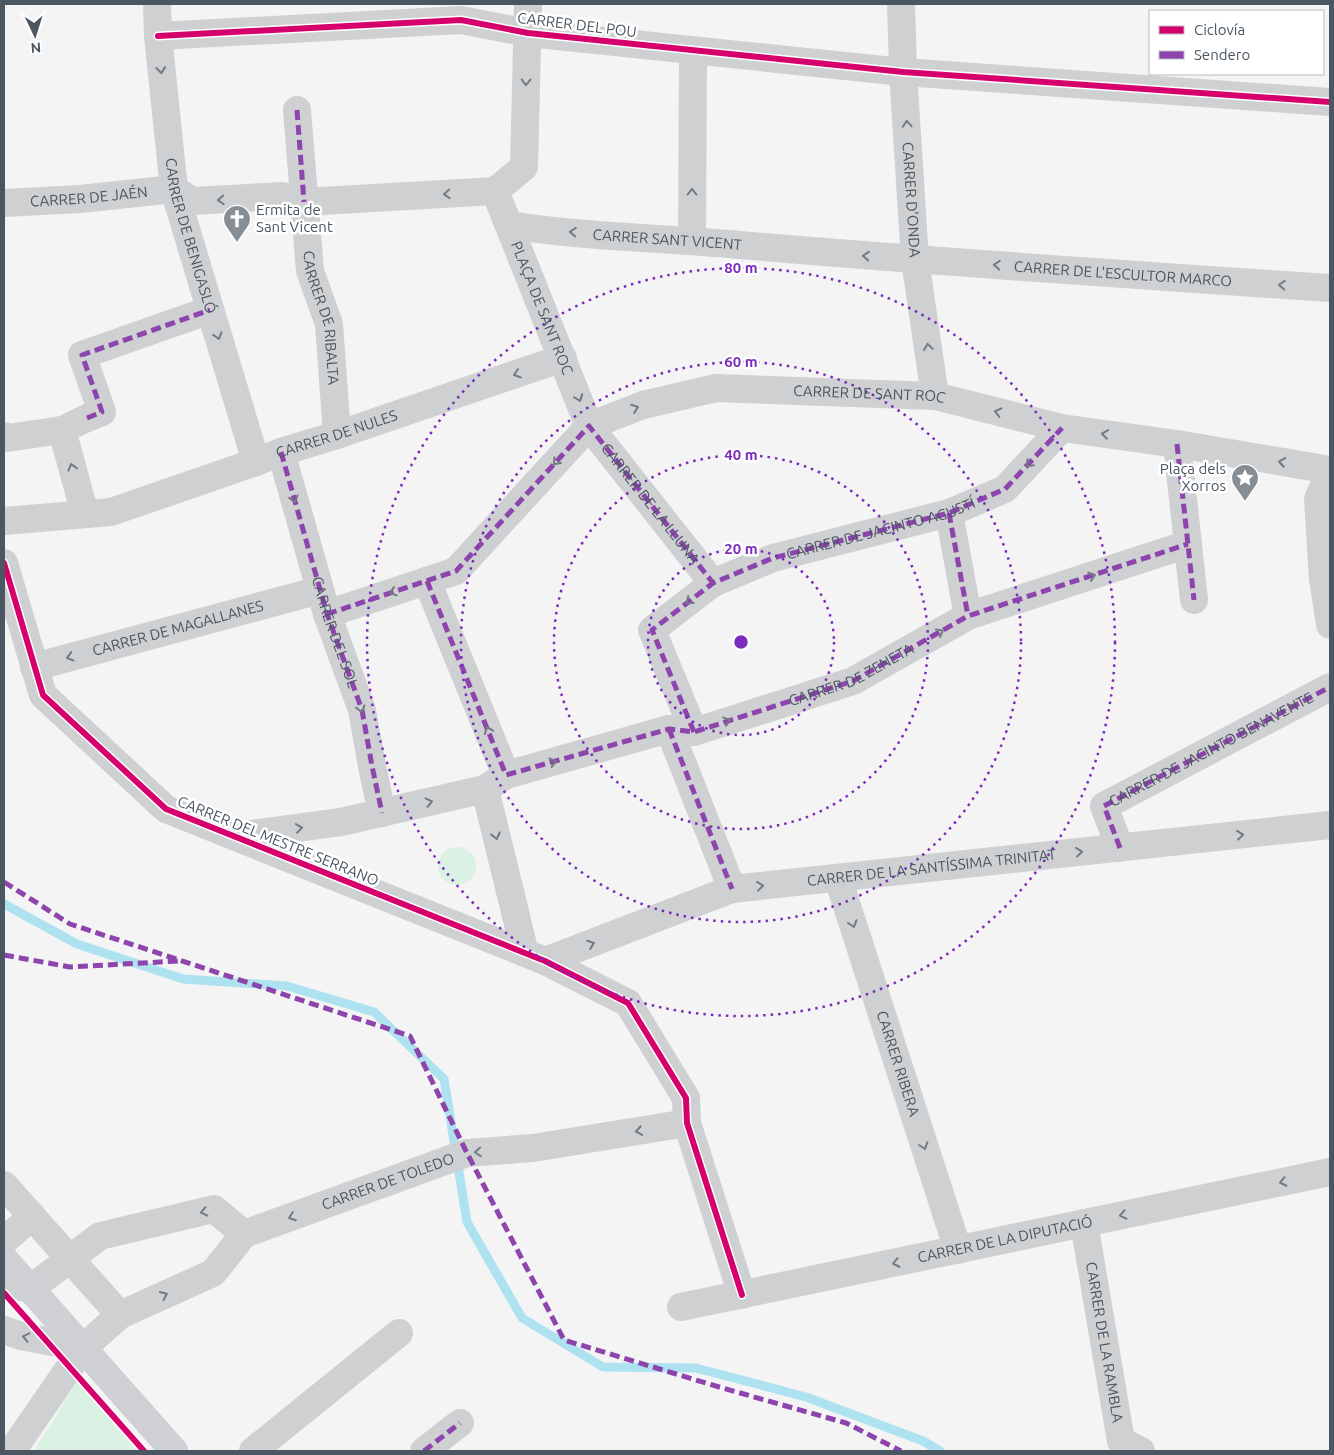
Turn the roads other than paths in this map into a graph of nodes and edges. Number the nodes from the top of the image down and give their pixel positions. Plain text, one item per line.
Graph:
1 (157, 4) edge
2 (528, 4) edge
3 (901, 4) edge
4 (528, 33) junction
5 (158, 36) junction
6 (693, 51) junction
7 (903, 72) junction
8 (1330, 102) edge
9 (297, 110) dead end
10 (174, 189) junction
11 (495, 191) junction
12 (4, 202) edge
13 (304, 202) junction
14 (509, 225) junction
15 (692, 240) junction
16 (915, 260) junction
17 (1330, 288) edge
18 (210, 310) junction
19 (563, 358) junction
20 (934, 396) junction
21 (589, 426) junction
22 (1062, 428) junction
23 (62, 430) junction
24 (337, 435) junction
25 (4, 436) edge
26 (1177, 444) junction
27 (280, 452) junction
28 (256, 462) junction
29 (1330, 471) edge
30 (98, 513) junction
31 (949, 513) junction
32 (4, 520) edge
33 (1188, 544) junction
34 (4, 562) edge
35 (427, 581) junction
36 (712, 583) junction
37 (1194, 600) dead end
38 (323, 602) junction
39 (968, 616) junction
40 (1330, 625) edge
41 (34, 667) junction
42 (1330, 687) edge
43 (682, 731) junction
44 (496, 782) junction
45 (382, 813) junction
46 (1330, 826) edge
47 (234, 836) junction
48 (1120, 848) junction
49 (838, 878) junction
50 (732, 889) junction
51 (535, 957) junction
52 (687, 1123) junction
53 (1330, 1172) edge
54 (4, 1185) edge
55 (32, 1216) junction
56 (1084, 1223) junction
57 (244, 1234) junction
58 (4, 1241) edge
59 (958, 1250) junction
60 (4, 1259) edge
61 (70, 1259) junction
62 (4, 1284) edge
63 (30, 1289) junction
64 (742, 1295) junction
65 (681, 1307) dead end
66 (120, 1315) junction
67 (4, 1330) edge
68 (399, 1333) dead end
69 (83, 1348) junction
70 (460, 1423) dead end
71 (12, 1451) edge
72 (174, 1451) edge
73 (253, 1451) edge
74 (424, 1451) edge
75 (1141, 1451) edge

1 - 5 street, CARRER DE BENIGASLÓ
2 - 4 street
3 - 7 street, CARRER D'ONDA
4 - 5 street, CARRER DEL POU
4 - 6 street, CARRER DEL POU
4 -> 11 street
5 -> 10 street, CARRER DE BENIGASLÓ
6 - 7 street, CARRER DEL POU
15 -> 6 street
7 - 8 street, CARRER DEL POU
16 -> 7 street, CARRER D'ONDA
9 - 13 street, CARRER DE RIBALTA
10 - 12 street, CARRER DE JAÉN
13 -> 10 street
10 - 18 street, CARRER DE BENIGASLÓ
11 -> 13 street
11 - 14 street, PLAÇA DE SANT ROC
13 - 24 street, CARRER DE RIBALTA
15 -> 14 street, CARRER SANT VICENT
14 - 19 street, PLAÇA DE SANT ROC
16 -> 15 street, CARRER SANT VICENT
17 -> 16 street, CARRER DE L'ESCULTOR MARCO
20 -> 16 street, CARRER D'ONDA
18 - 23 street
18 -> 28 street, CARRER DE BENIGASLÓ
19 -> 21 street, PLAÇA DE SANT ROC
19 -> 24 street, CARRER DE NULES
21 -> 20 street, CARRER DE SANT ROC
22 -> 20 street, CARRER DE SANT ROC
21 -> 35 street, CARRER DE MAGALLANES
21 - 36 street, CARRER DE LA LLUNA
26 -> 22 street, CARRER DE SANT ROC
22 -> 31 street, CARRER DE JACINTO AGUSTÍ
23 - 25 street
30 -> 23 street
24 - 27 street, CARRER DE NULES
29 -> 26 street
26 - 33 street
27 - 28 street, CARRER DE NULES
27 -> 38 street, CARRER DEL SOL
28 - 30 street, CARRER DE NULES
29 - 40 street
30 - 32 street, CARRER DE NULES
31 - 36 street, CARRER DE JACINTO AGUSTÍ
31 - 39 street
33 - 37 street
39 -> 33 street, CARRER DE ZENETA
34 - 41 street, CARRER DEL MESTRE SERRANO
35 -> 38 street, CARRER DE MAGALLANES
44 -> 35 street
36 -> 43 street, CARRER DE JACINTO AGUSTÍ
38 -> 41 street, CARRER DE MAGALLANES
38 -> 45 street, CARRER DEL SOL
43 -> 39 street, CARRER DE ZENETA
41 - 47 street, CARRER DEL MESTRE SERRANO
42 - 48 street, CARRER DE JACINTO BENAVENTE
44 -> 43 street, CARRER DE ZENETA
43 - 50 street
45 -> 44 street, CARRER DEL MESTRE SERRANO
44 -> 51 street
47 -> 45 street, CARRER DEL MESTRE SERRANO
48 -> 46 street, CARRER DE LA SANTÍSSIMA TRINITAT
47 - 51 street, CARRER DEL MESTRE SERRANO
49 -> 48 street, CARRER DE LA SANTÍSSIMA TRINITAT
50 -> 49 street, CARRER DE LA SANTÍSSIMA TRINITAT
49 -> 59 street, CARRER RIBERA
51 -> 50 street, CARRER DE LA SANTÍSSIMA TRINITAT
51 - 52 street, CARRER DEL MESTRE SERRANO
52 -> 57 street, CARRER DE TOLEDO
52 - 64 street, CARRER DEL MESTRE SERRANO
53 -> 56 street, CARRER DE LA DIPUTACIÓ
54 - 55 street
55 - 58 street
55 - 61 street
56 - 59 street, CARRER DE LA DIPUTACIÓ
56 - 75 street, CARRER DE LA RAMBLA
57 -> 61 street
66 -> 57 street
59 -> 64 street, CARRER DE LA DIPUTACIÓ
60 - 63 street
61 - 63 street
61 - 66 street
62 - 63 street
63 - 69 street
64 - 65 street, CARRER DE LA DIPUTACIÓ
66 - 69 street
69 -> 67 street
68 - 73 street
69 - 71 street
69 - 72 street
70 - 74 street

